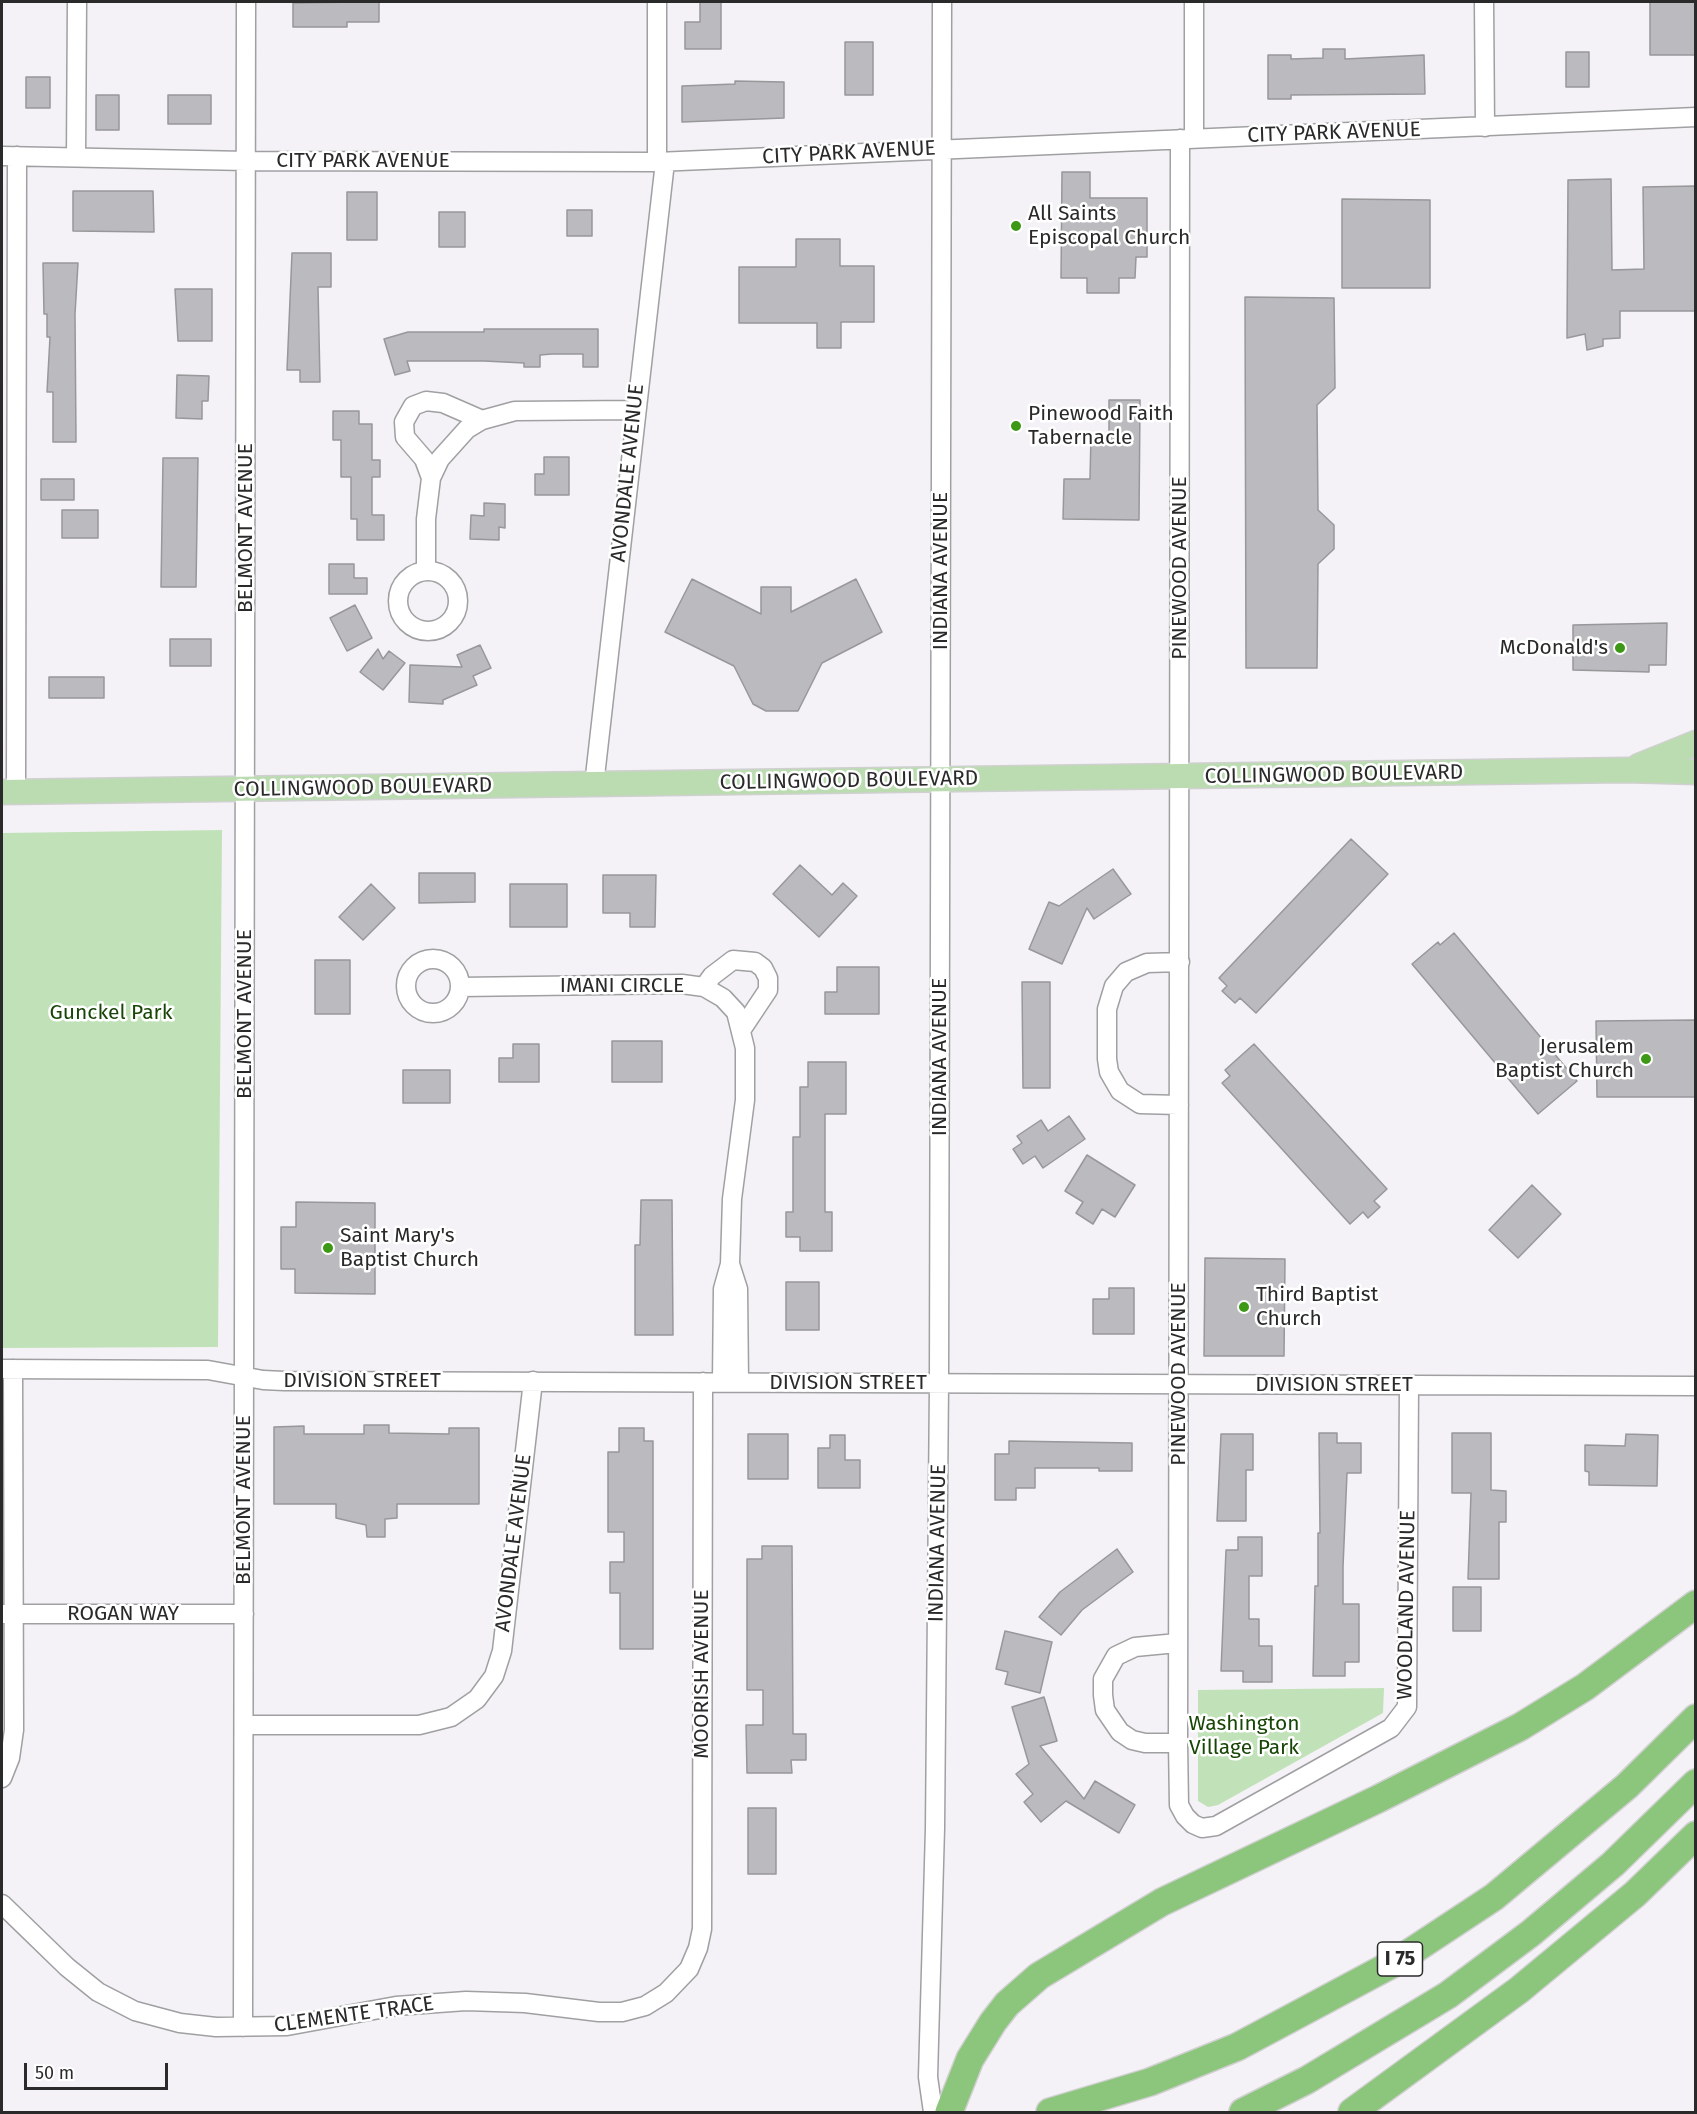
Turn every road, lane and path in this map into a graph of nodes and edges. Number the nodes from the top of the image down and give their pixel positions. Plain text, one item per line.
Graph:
1 (77, 2) edge
2 (246, 2) edge
3 (657, 2) edge
4 (942, 2) edge
5 (1194, 2) edge
6 (1484, 2) edge
7 (1695, 117) edge
8 (1485, 127) junction
9 (1187, 139) junction
10 (942, 148) junction
11 (9, 156) edge
12 (76, 157) junction
13 (246, 161) junction
14 (661, 162) junction
15 (635, 410) junction
16 (482, 420) junction
17 (431, 478) junction
18 (426, 571) dead end
19 (1695, 743) edge
20 (1626, 770) junction
21 (1695, 772) edge
22 (1180, 778) junction
23 (940, 779) junction
24 (594, 785) junction
25 (245, 790) junction
26 (9, 792) edge
27 (1180, 962) junction
28 (460, 987) dead end
29 (704, 987) junction
30 (742, 1029) junction
31 (1179, 1105) junction
32 (7, 1369) edge
33 (244, 1376) junction
34 (533, 1381) junction
35 (703, 1382) junction
36 (730, 1382) junction
37 (939, 1384) junction
38 (1179, 1384) junction
39 (1409, 1385) junction
40 (1695, 1386) edge
41 (1695, 1604) edge
42 (7, 1614) edge
43 (244, 1614) junction
44 (1177, 1643) junction
45 (1695, 1718) edge
46 (244, 1725) junction
47 (1178, 1743) junction
48 (2, 1779) edge
49 (1695, 1783) edge
50 (1216, 1826) joint
51 (1695, 1835) edge
52 (2, 1904) edge
53 (691, 1964) joint
54 (243, 2027) junction
55 (944, 2112) edge
56 (1050, 2112) edge
57 (1243, 2112) edge
58 (1352, 2112) edge

1 - 12 street
2 - 13 street, BELMONT AVENUE
3 - 14 street, AVONDALE AVENUE
4 - 10 street, INDIANA AVENUE
5 - 9 street, PINEWOOD AVENUE
6 - 8 street
7 - 8 street, CITY PARK AVENUE
8 - 9 street, CITY PARK AVENUE
9 - 10 street, CITY PARK AVENUE
9 - 22 street, PINEWOOD AVENUE
10 - 14 street, CITY PARK AVENUE
10 - 23 street, INDIANA AVENUE
11 - 12 street, CITY PARK AVENUE
11 - 26 street
12 - 13 street, CITY PARK AVENUE
13 - 14 street, CITY PARK AVENUE
13 - 25 street, BELMONT AVENUE
14 - 15 street, AVONDALE AVENUE
15 - 16 street
15 - 24 street, AVONDALE AVENUE
16 - 17 street
16 - 17 street
17 - 18 street
19 - 20 main road
20 - 21 main road, COLLINGWOOD BOULEVARD
20 - 22 main road, COLLINGWOOD BOULEVARD
22 - 23 main road, COLLINGWOOD BOULEVARD
22 - 27 street, PINEWOOD AVENUE
23 - 24 main road, COLLINGWOOD BOULEVARD
23 - 37 street, INDIANA AVENUE
24 - 25 main road, COLLINGWOOD BOULEVARD
25 - 26 main road, COLLINGWOOD BOULEVARD
25 - 33 street, BELMONT AVENUE
27 - 31 street, PINEWOOD AVENUE
27 - 31 street
28 - 29 street, IMANI CIRCLE
29 - 30 street, IMANI CIRCLE
29 - 30 street
30 - 36 street, IMANI CIRCLE
31 - 38 street, PINEWOOD AVENUE
32 - 33 street, DIVISION STREET
32 - 42 street
33 - 34 street, DIVISION STREET
33 - 43 street, BELMONT AVENUE
34 - 35 street, DIVISION STREET
34 - 46 street, AVONDALE AVENUE
35 - 36 street, DIVISION STREET
35 - 53 street, MOORISH AVENUE
36 - 37 street, DIVISION STREET
37 - 38 street, DIVISION STREET
37 - 55 street, INDIANA AVENUE
38 - 39 street, DIVISION STREET
38 - 44 street, PINEWOOD AVENUE
39 - 40 street, DIVISION STREET
39 - 50 street, WOODLAND AVENUE
41 - 55 highway
42 - 43 street, ROGAN WAY
42 - 48 street
43 - 46 street, BELMONT AVENUE
44 - 47 street, PINEWOOD AVENUE
44 - 47 street
45 - 56 highway, I 75
46 - 54 street, BELMONT AVENUE
47 - 50 street, PINEWOOD AVENUE
49 - 57 highway, I 75
51 - 58 highway
52 - 54 street, CLEMENTE TRACE
53 - 54 street, CLEMENTE TRACE

